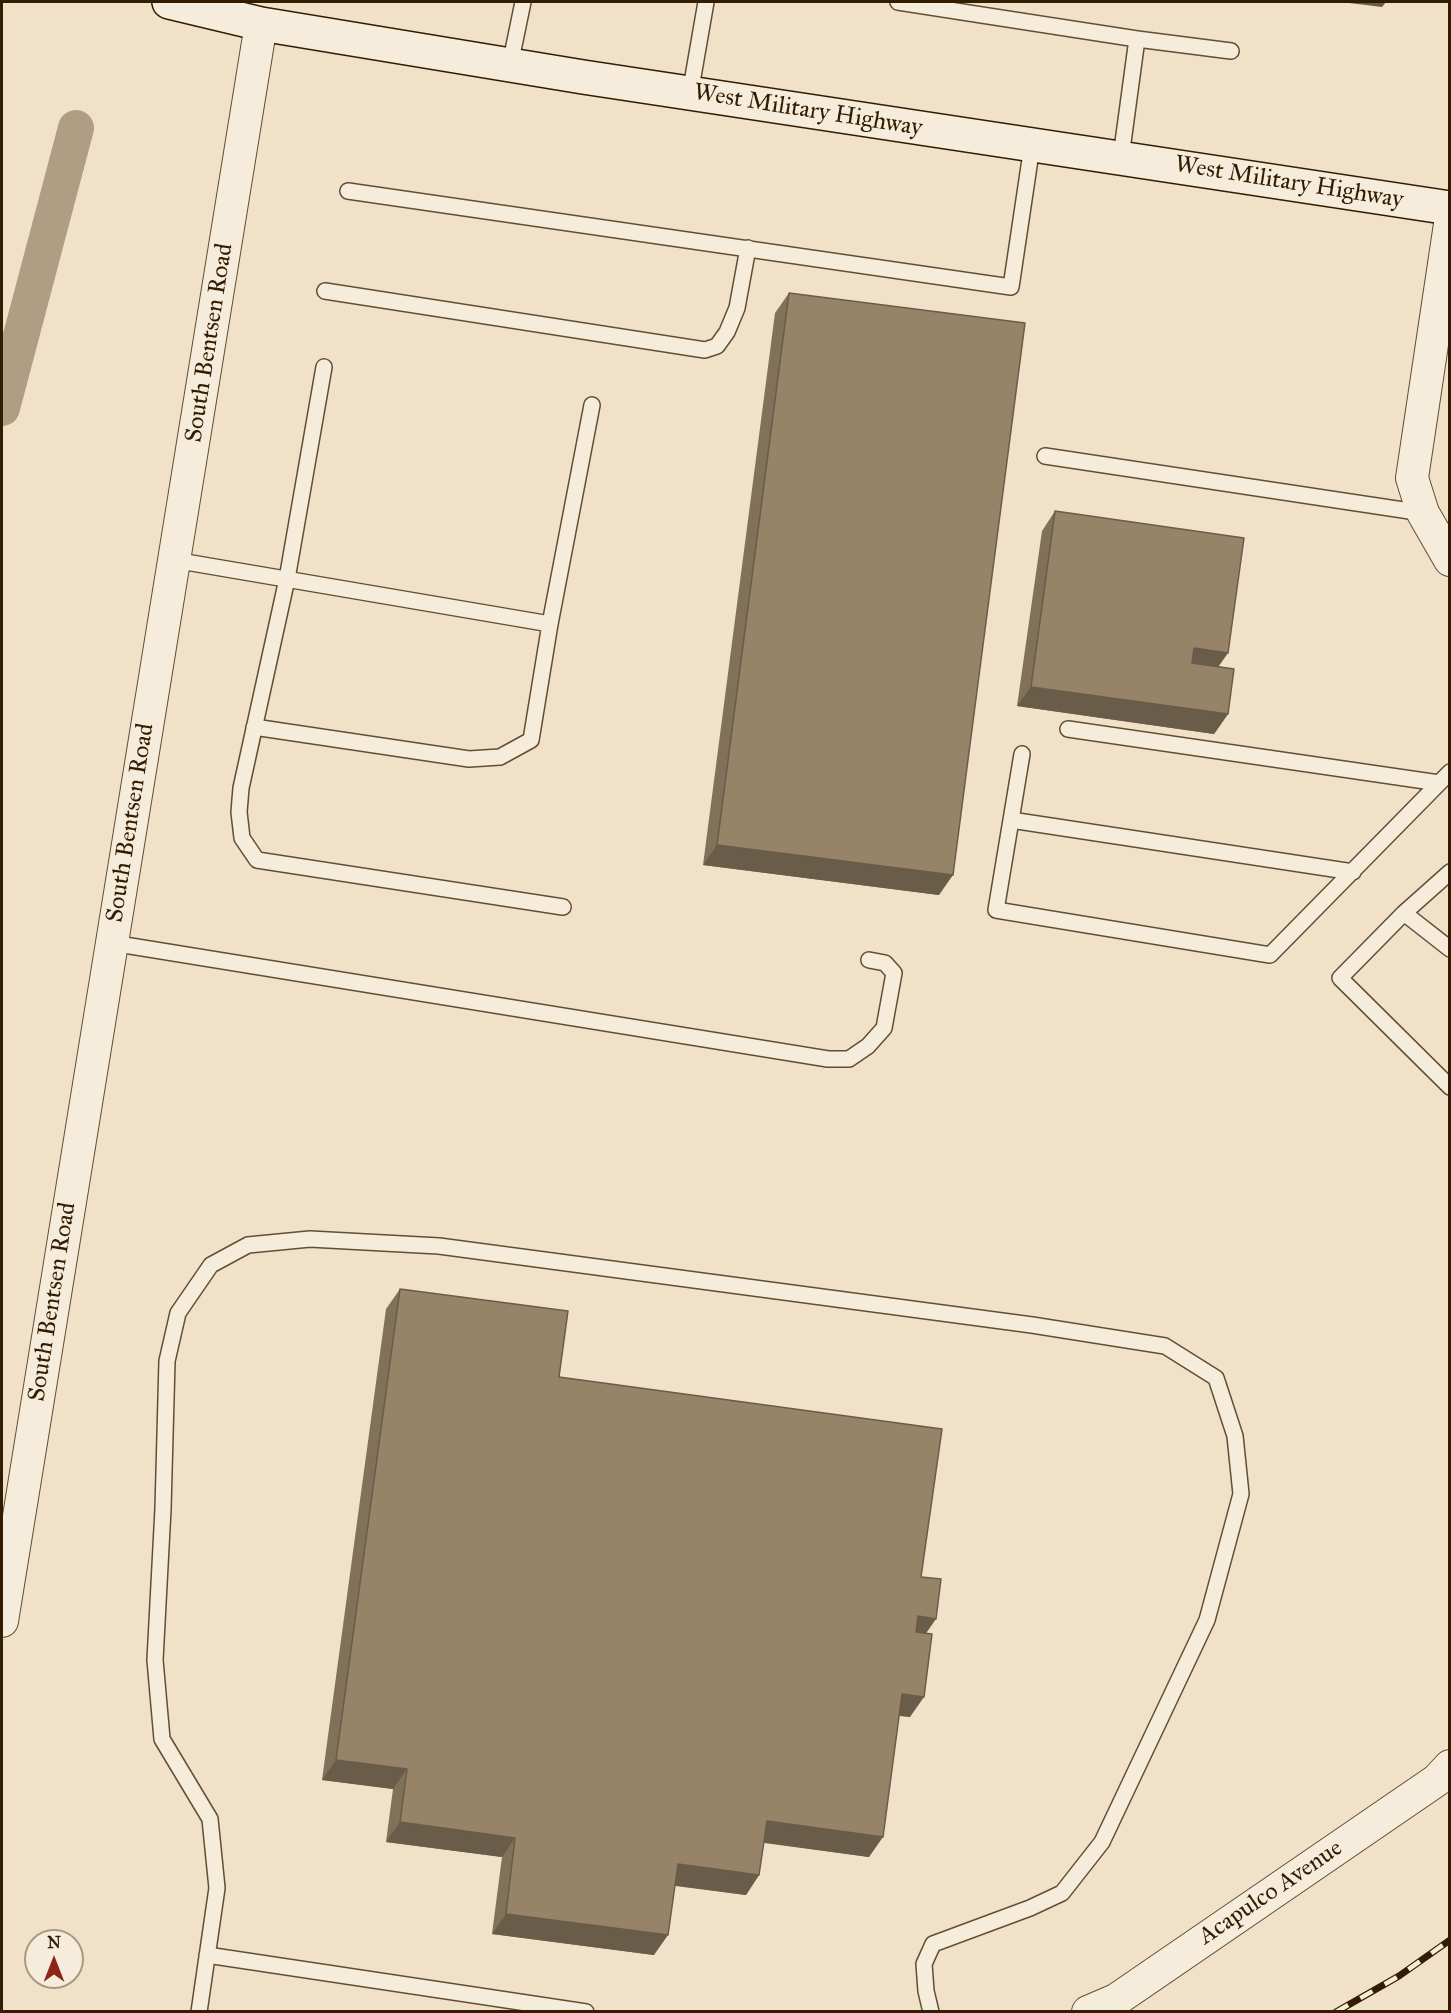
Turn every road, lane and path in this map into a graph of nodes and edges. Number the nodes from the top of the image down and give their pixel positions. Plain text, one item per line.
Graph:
1 (169, 2) edge
2 (522, 2) edge
3 (706, 2) edge
4 (898, 2) edge
5 (226, 8) edge
6 (261, 24) junction
7 (1137, 39) junction
8 (1231, 51) dead end
9 (510, 65) junction
10 (690, 94) junction
11 (1032, 146) junction
12 (1121, 157) junction
13 (348, 191) dead end
14 (1449, 208) edge
15 (1449, 224) edge
16 (748, 248) junction
17 (325, 291) dead end
18 (324, 367) dead end
19 (592, 405) dead end
20 (1045, 456) dead end
21 (1423, 513) junction
22 (174, 560) junction
23 (1449, 560) edge
24 (287, 579) junction
25 (550, 624) junction
26 (254, 727) junction
27 (1068, 729) dead end
28 (1022, 754) dead end
29 (1444, 778) edge
30 (1011, 820) junction
31 (1353, 872) junction
32 (1449, 872) edge
33 (562, 907) dead end
34 (1404, 913) junction
35 (112, 943) junction
36 (1449, 949) edge
37 (869, 960) dead end
38 (1449, 1087) edge
39 (2, 1621) edge
40 (1449, 1766) edge
41 (207, 1955) junction
42 (199, 2012) edge
43 (586, 2012) edge
44 (931, 2012) edge
45 (1088, 2012) edge

1 - 5 main road, West Military Highway
2 - 9 lane
3 - 10 lane
4 - 7 lane
5 - 6 main road, West Military Highway
6 - 9 main road, West Military Highway
6 - 22 street, South Bentsen Road
7 - 8 lane
7 - 12 lane
9 - 10 main road, West Military Highway
10 - 11 main road, West Military Highway
11 - 12 main road, West Military Highway
11 - 16 lane
12 - 14 main road, West Military Highway
13 - 16 lane
15 - 21 street
16 - 17 lane
18 - 24 lane
19 - 25 lane
20 - 21 lane
21 - 23 street
22 - 24 lane
22 - 35 street, South Bentsen Road
24 - 25 lane
24 - 26 lane
25 - 26 lane
26 - 33 lane
27 - 29 lane
28 - 30 lane
29 - 31 lane
30 - 31 lane
30 - 31 lane
32 - 34 lane
34 - 36 lane
34 - 38 lane
35 - 37 lane
35 - 39 street, South Bentsen Road
40 - 45 street, Acapulco Avenue
41 - 42 lane
41 - 43 lane
41 - 44 lane

